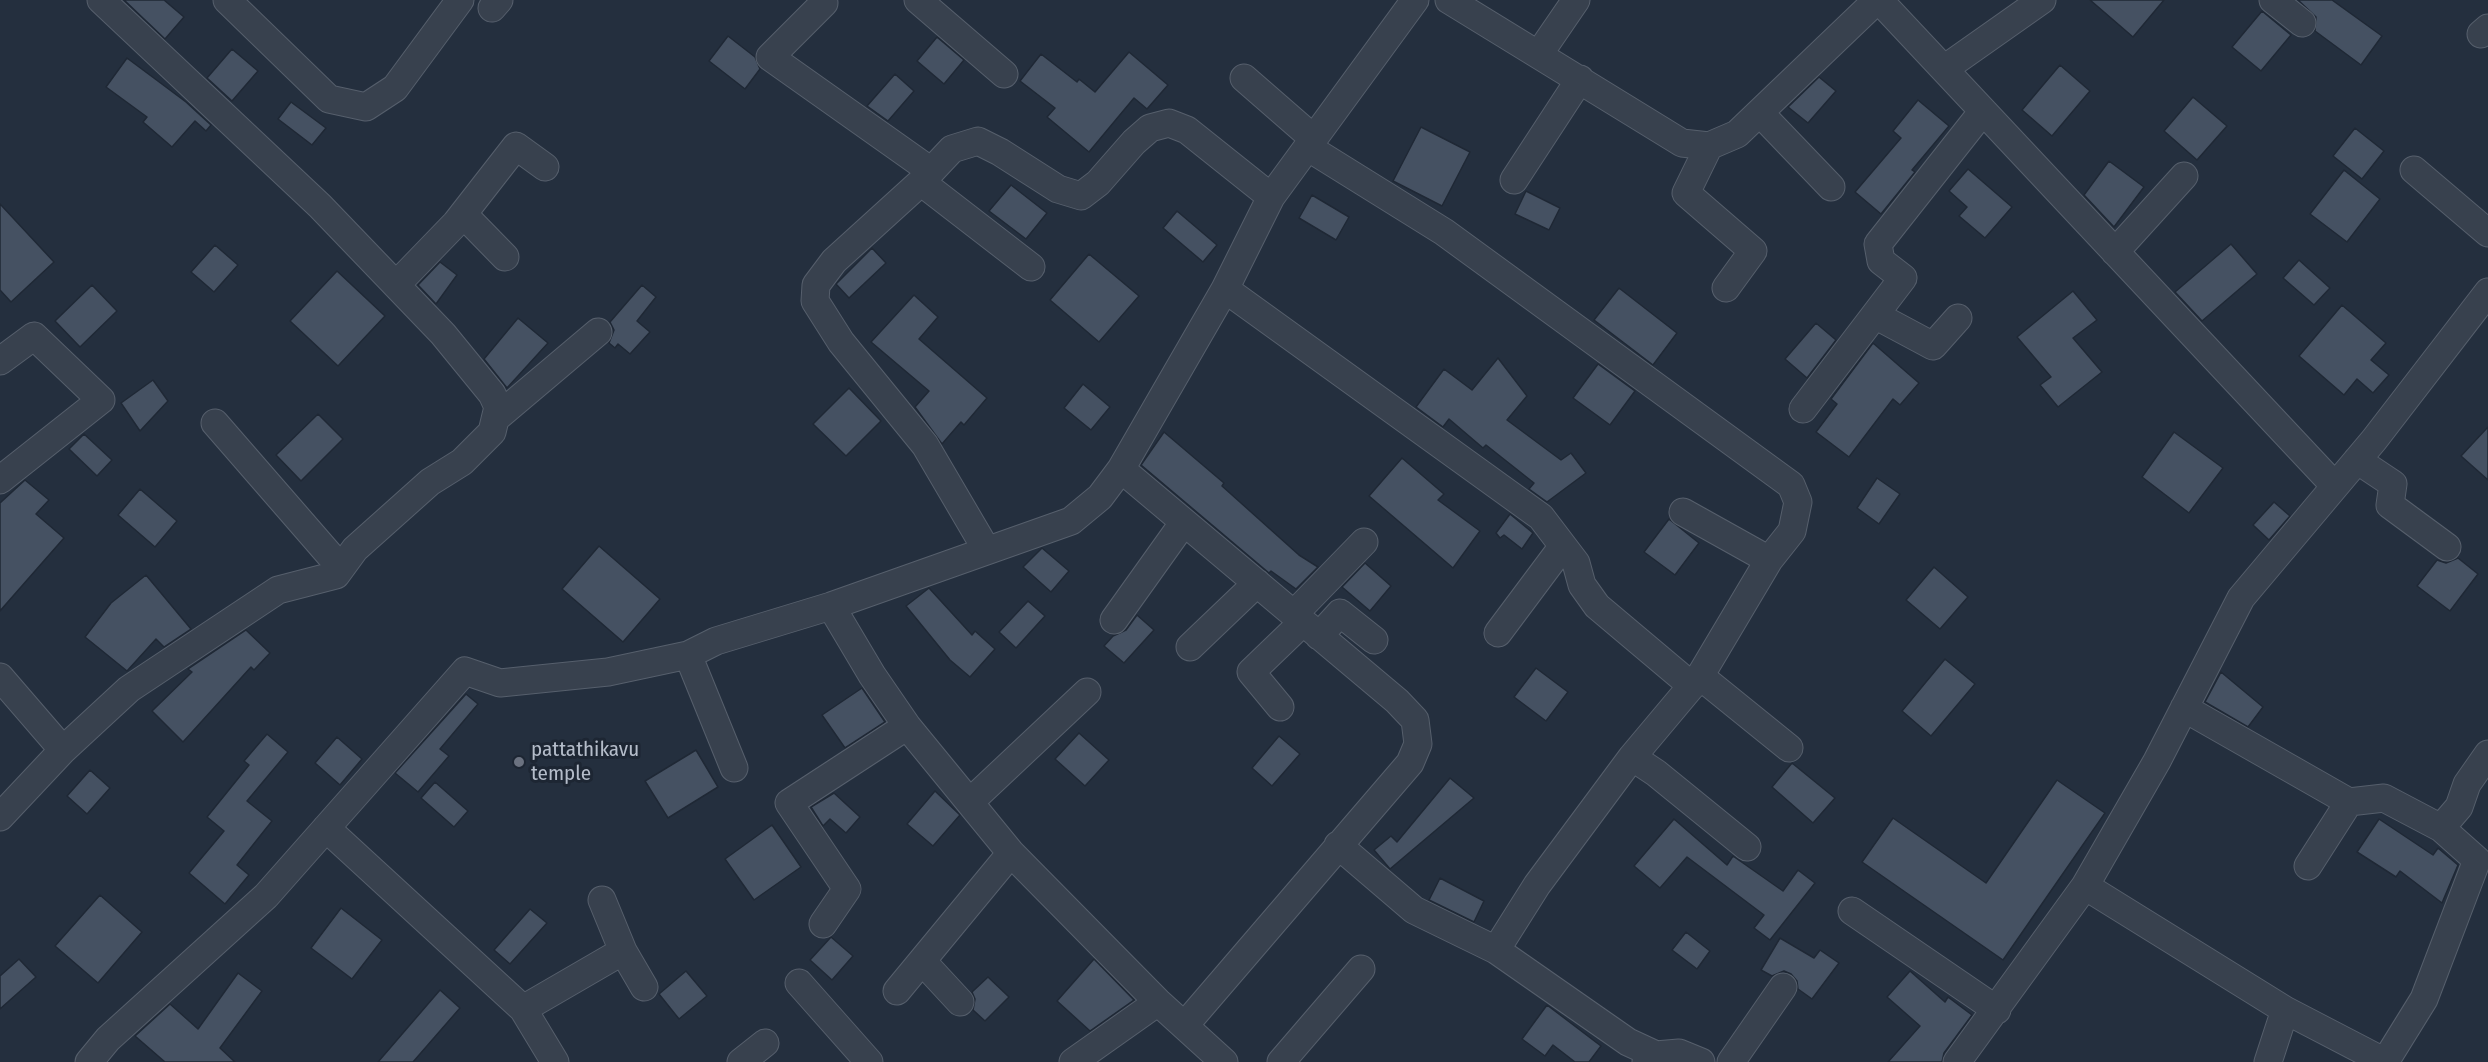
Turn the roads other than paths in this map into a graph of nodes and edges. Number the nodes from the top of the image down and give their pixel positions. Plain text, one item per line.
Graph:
1 (101, 0) edge
2 (227, 0) edge
3 (460, 0) edge
4 (918, 0) edge
5 (1415, 0) edge
6 (1449, 0) edge
7 (1576, 0) edge
8 (2042, 0) edge
9 (2273, 0) edge
10 (824, 3) dead end
11 (1866, 3) edge
12 (2302, 23) dead end
13 (1539, 54) junction
14 (1944, 69) junction
15 (1004, 74) dead end
16 (1244, 78) dead end
17 (1580, 79) junction
18 (1983, 111) junction
19 (1760, 113) junction
20 (1312, 144) junction
21 (1709, 146) junction
22 (545, 167) dead end
23 (2414, 170) dead end
24 (926, 176) junction
25 (2184, 176) dead end
26 (1514, 180) dead end
27 (1831, 187) dead end
28 (1271, 197) junction
29 (463, 214) junction
30 (2488, 233) edge
31 (2115, 252) junction
32 (505, 258) dead end
33 (1031, 267) dead end
34 (396, 285) junction
35 (1726, 288) dead end
36 (1225, 289) junction
37 (2488, 292) edge
38 (1875, 315) junction
39 (1958, 318) dead end
40 (598, 332) dead end
41 (0, 361) edge
42 (1803, 409) dead end
43 (495, 419) junction
44 (215, 423) dead end
45 (2357, 460) junction
46 (1121, 469) junction
47 (0, 480) edge
48 (2335, 486) junction
49 (1683, 512) dead end
50 (1184, 522) junction
51 (1364, 542) dead end
52 (1563, 546) junction
53 (2447, 547) dead end
54 (986, 549) junction
55 (1769, 560) junction
56 (341, 568) junction
57 (1257, 583) junction
58 (831, 606) junction
59 (1114, 620) dead end
60 (1306, 624) junction
61 (1498, 633) dead end
62 (1374, 640) dead end
63 (1190, 648) dead end
64 (688, 655) junction
65 (0, 677) edge
66 (1696, 681) junction
67 (1087, 692) dead end
68 (1280, 707) dead end
69 (2184, 708) junction
70 (907, 726) junction
71 (1789, 748) dead end
72 (63, 750) junction
73 (2488, 754) edge
74 (1632, 758) junction
75 (734, 768) dead end
76 (971, 801) junction
77 (2349, 802) junction
78 (0, 817) edge
79 (326, 828) junction
80 (2441, 828) junction
81 (1338, 845) junction
82 (1747, 847) dead end
83 (1011, 853) junction
84 (2308, 866) dead end
85 (2085, 886) junction
86 (602, 900) dead end
87 (1852, 912) dead end
88 (823, 924) dead end
89 (1496, 950) junction
90 (623, 951) junction
91 (923, 962) junction
92 (1361, 969) dead end
93 (798, 983) dead end
94 (644, 987) dead end
95 (1783, 987) dead end
96 (897, 991) dead end
97 (960, 1002) dead end
98 (1158, 1002) junction
99 (523, 1009) junction
100 (1997, 1010) junction
101 (2285, 1010) junction
102 (1185, 1025) junction
103 (765, 1043) dead end
104 (1651, 1059) edge
105 (89, 1062) edge
106 (555, 1062) edge
107 (741, 1062) edge
108 (868, 1062) edge
109 (1073, 1062) edge
110 (1224, 1062) edge
111 (1281, 1062) edge
112 (1701, 1062) edge
113 (1731, 1062) edge
114 (1957, 1062) edge
115 (2268, 1062) edge

1 - 34 street
2 - 3 street
4 - 15 street
5 - 20 street
6 - 13 street
7 - 13 street
8 - 14 street
9 - 12 street
10 - 24 street
11 - 14 street
11 - 19 street
13 - 17 street
14 - 18 street
16 - 20 street
17 - 21 street
17 - 26 street
18 - 31 street
18 - 38 street
19 - 21 street
19 - 27 street
20 - 28 street
20 - 55 street
21 - 35 street
22 - 29 street
23 - 30 street
24 - 28 street
24 - 33 street
24 - 54 street
25 - 31 street
28 - 36 street
29 - 32 street
29 - 34 street
31 - 48 street
34 - 43 street
36 - 46 street
36 - 52 street
37 - 45 street
38 - 39 street
38 - 42 street
40 - 43 street
41 - 47 street
43 - 56 street
44 - 56 street
45 - 48 street
45 - 53 street
46 - 50 street
46 - 54 street
48 - 69 street
49 - 55 street
50 - 57 street
50 - 59 street
51 - 60 street
52 - 61 street
52 - 66 street
54 - 58 street
55 - 66 street
56 - 72 street
57 - 60 street
57 - 63 street
58 - 64 street
58 - 70 street
60 - 62 street
60 - 68 street
60 - 81 street
64 - 75 street
64 - 79 street
65 - 72 street
66 - 71 street
66 - 74 street
67 - 76 street
69 - 77 street
69 - 85 street
70 - 76 street
70 - 88 street
72 - 78 street
73 - 80 street
74 - 82 street
74 - 89 street
76 - 83 street
77 - 80 street
77 - 84 street
79 - 99 street
79 - 105 street
80 - 101 street
81 - 89 street
81 - 102 street
83 - 91 street
83 - 98 street
85 - 100 street
85 - 101 street
86 - 90 street
87 - 100 street
89 - 104 street
90 - 94 street
90 - 99 street
91 - 96 street
91 - 97 street
92 - 111 street
93 - 108 street
95 - 113 street
98 - 102 street
98 - 109 street
99 - 106 street
100 - 114 street
101 - 115 street
102 - 110 street
103 - 107 street
104 - 112 street

